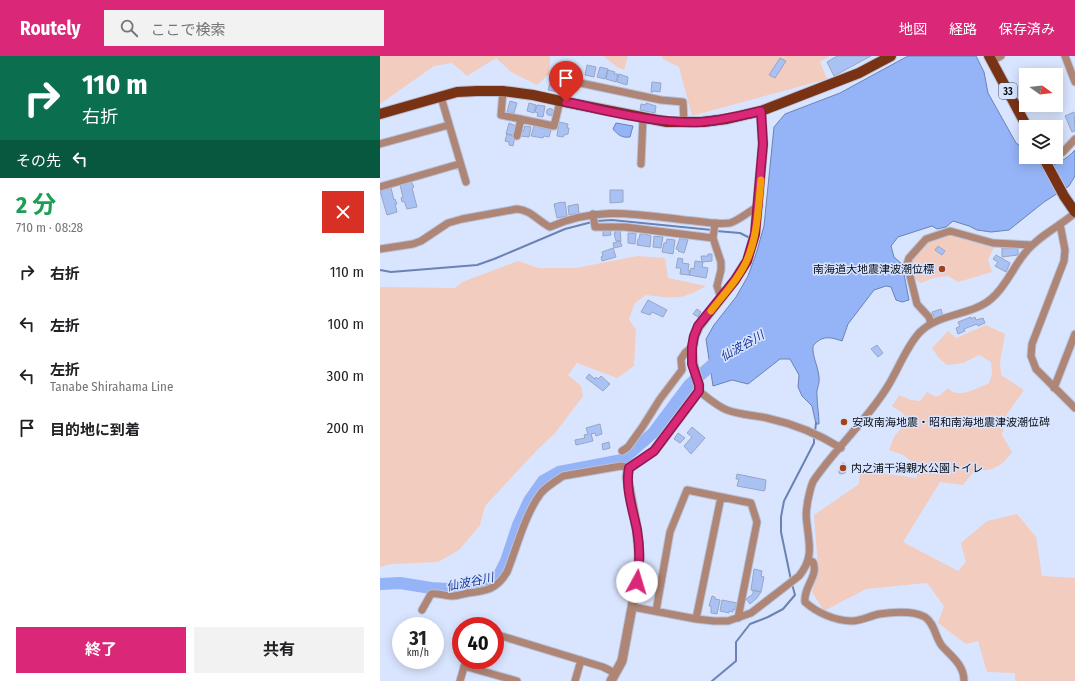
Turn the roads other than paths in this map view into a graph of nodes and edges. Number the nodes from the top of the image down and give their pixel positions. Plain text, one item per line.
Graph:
1 (891, 56) edge
2 (1001, 56) edge
3 (1065, 56) edge
4 (990, 59) edge
5 (1075, 82) edge
6 (503, 91) junction
7 (441, 97) junction
8 (563, 102) junction
9 (761, 111) junction
10 (380, 114) edge
11 (643, 117) junction
12 (521, 119) junction
13 (1023, 120) edge
14 (684, 122) junction
15 (449, 125) junction
16 (517, 136) dead end
17 (1075, 139) edge
18 (380, 144) edge
19 (1063, 152) edge
20 (460, 164) junction
21 (641, 164) dead end
22 (1048, 164) edge
23 (466, 182) dead end
24 (380, 187) edge
25 (758, 206) junction
26 (1075, 213) edge
27 (594, 219) junction
28 (714, 224) junction
29 (1060, 224) junction
30 (713, 236) junction
31 (1032, 246) junction
32 (380, 249) edge
33 (720, 298) junction
34 (931, 324) junction
35 (1075, 334) edge
36 (692, 349) junction
37 (699, 388) junction
38 (1054, 388) junction
39 (1075, 408) edge
40 (841, 448) junction
41 (622, 451) dead end
42 (629, 468) junction
43 (721, 497) junction
44 (808, 560) junction
45 (633, 606) junction
46 (422, 610) dead end
47 (656, 611) junction
48 (738, 618) junction
49 (696, 619) junction
50 (504, 637) edge
51 (581, 660) junction
52 (463, 669) edge
53 (482, 669) edge
54 (613, 677) edge
55 (460, 681) edge
56 (517, 681) edge
57 (575, 681) edge
58 (964, 681) edge

1 - 9 main road
2 - 4 street
3 - 5 street
4 - 13 main road, 33
6 - 7 main road
6 - 8 main road
6 - 12 street
7 - 10 main road
7 - 15 street
8 - 11 main road
8 - 12 street
8 - 14 street
9 - 14 main road
9 - 25 street
11 - 14 main road
11 - 21 street
12 - 16 street
15 - 18 street
15 - 20 street
17 - 19 street
20 - 23 street
20 - 24 street
22 - 26 main road
25 - 28 street
25 - 33 street
26 - 29 street
27 - 28 street
27 - 30 street
27 - 32 street
28 - 30 street
29 - 31 street
29 - 38 street
30 - 33 street
31 - 34 street
31 - 34 street
33 - 36 street
34 - 40 street
35 - 38 street
36 - 37 street
36 - 41 street
37 - 40 street
37 - 42 street
38 - 39 street
40 - 44 street
42 - 45 street
42 - 46 street
43 - 47 street
43 - 48 street
43 - 49 street
44 - 48 street
44 - 58 street
45 - 47 street
45 - 54 street
47 - 49 street
48 - 49 street
50 - 51 street
51 - 54 street
51 - 57 street
52 - 55 street
53 - 56 street

